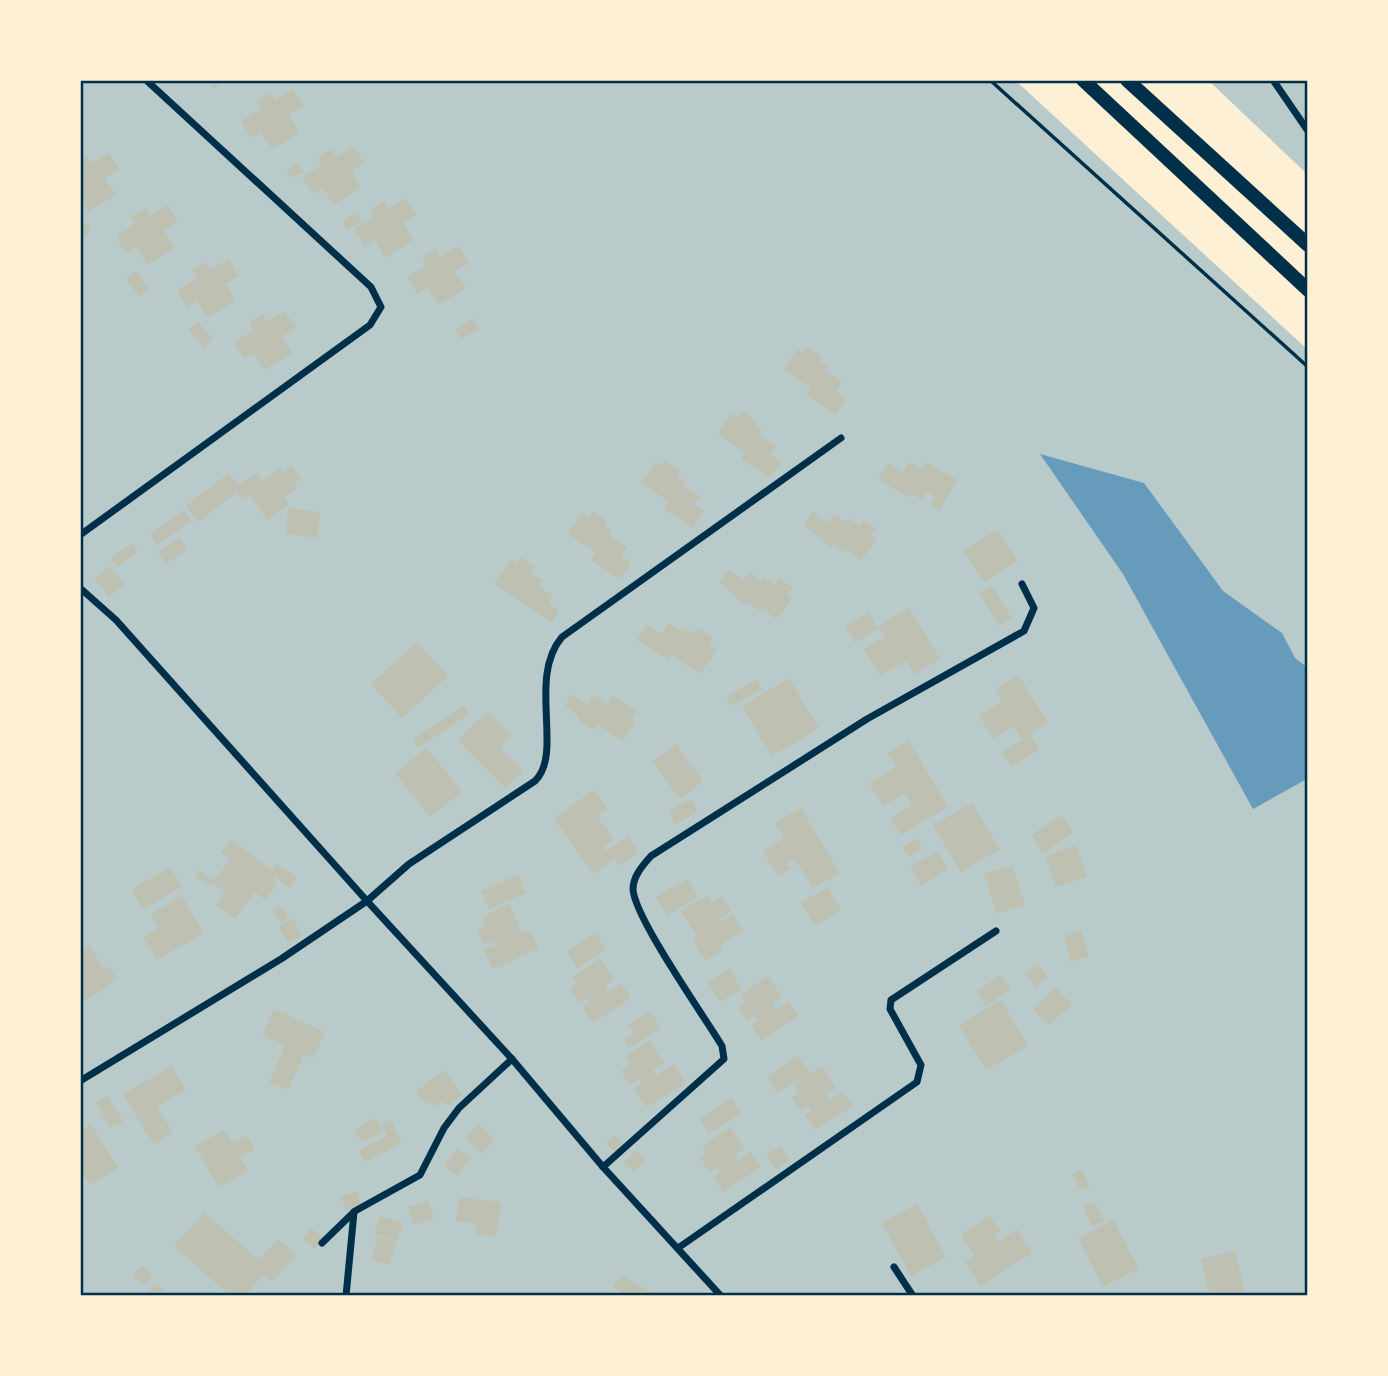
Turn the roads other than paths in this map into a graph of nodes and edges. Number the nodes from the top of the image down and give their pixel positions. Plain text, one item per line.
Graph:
1 (146, 80) edge
2 (1083, 80) edge
3 (1127, 80) edge
4 (1273, 80) edge
5 (1307, 131) edge
6 (1307, 245) edge
7 (1307, 290) edge
8 (841, 438) dead end
9 (80, 535) edge
10 (1022, 584) dead end
11 (80, 588) edge
12 (367, 901) junction
13 (996, 930) dead end
14 (512, 1059) junction
15 (80, 1081) edge
16 (603, 1167) junction
17 (355, 1211) junction
18 (323, 1243) dead end
19 (678, 1248) junction
20 (894, 1267) dead end
21 (346, 1296) edge
22 (721, 1296) edge
23 (913, 1296) edge

1 - 9 street
2 - 7 highway
3 - 6 highway
4 - 5 street
8 - 12 street
10 - 16 street
11 - 12 street
12 - 14 street
12 - 15 street
13 - 19 street
14 - 16 street
14 - 17 street
16 - 19 street
17 - 18 street
17 - 21 street
19 - 22 street
20 - 23 street

